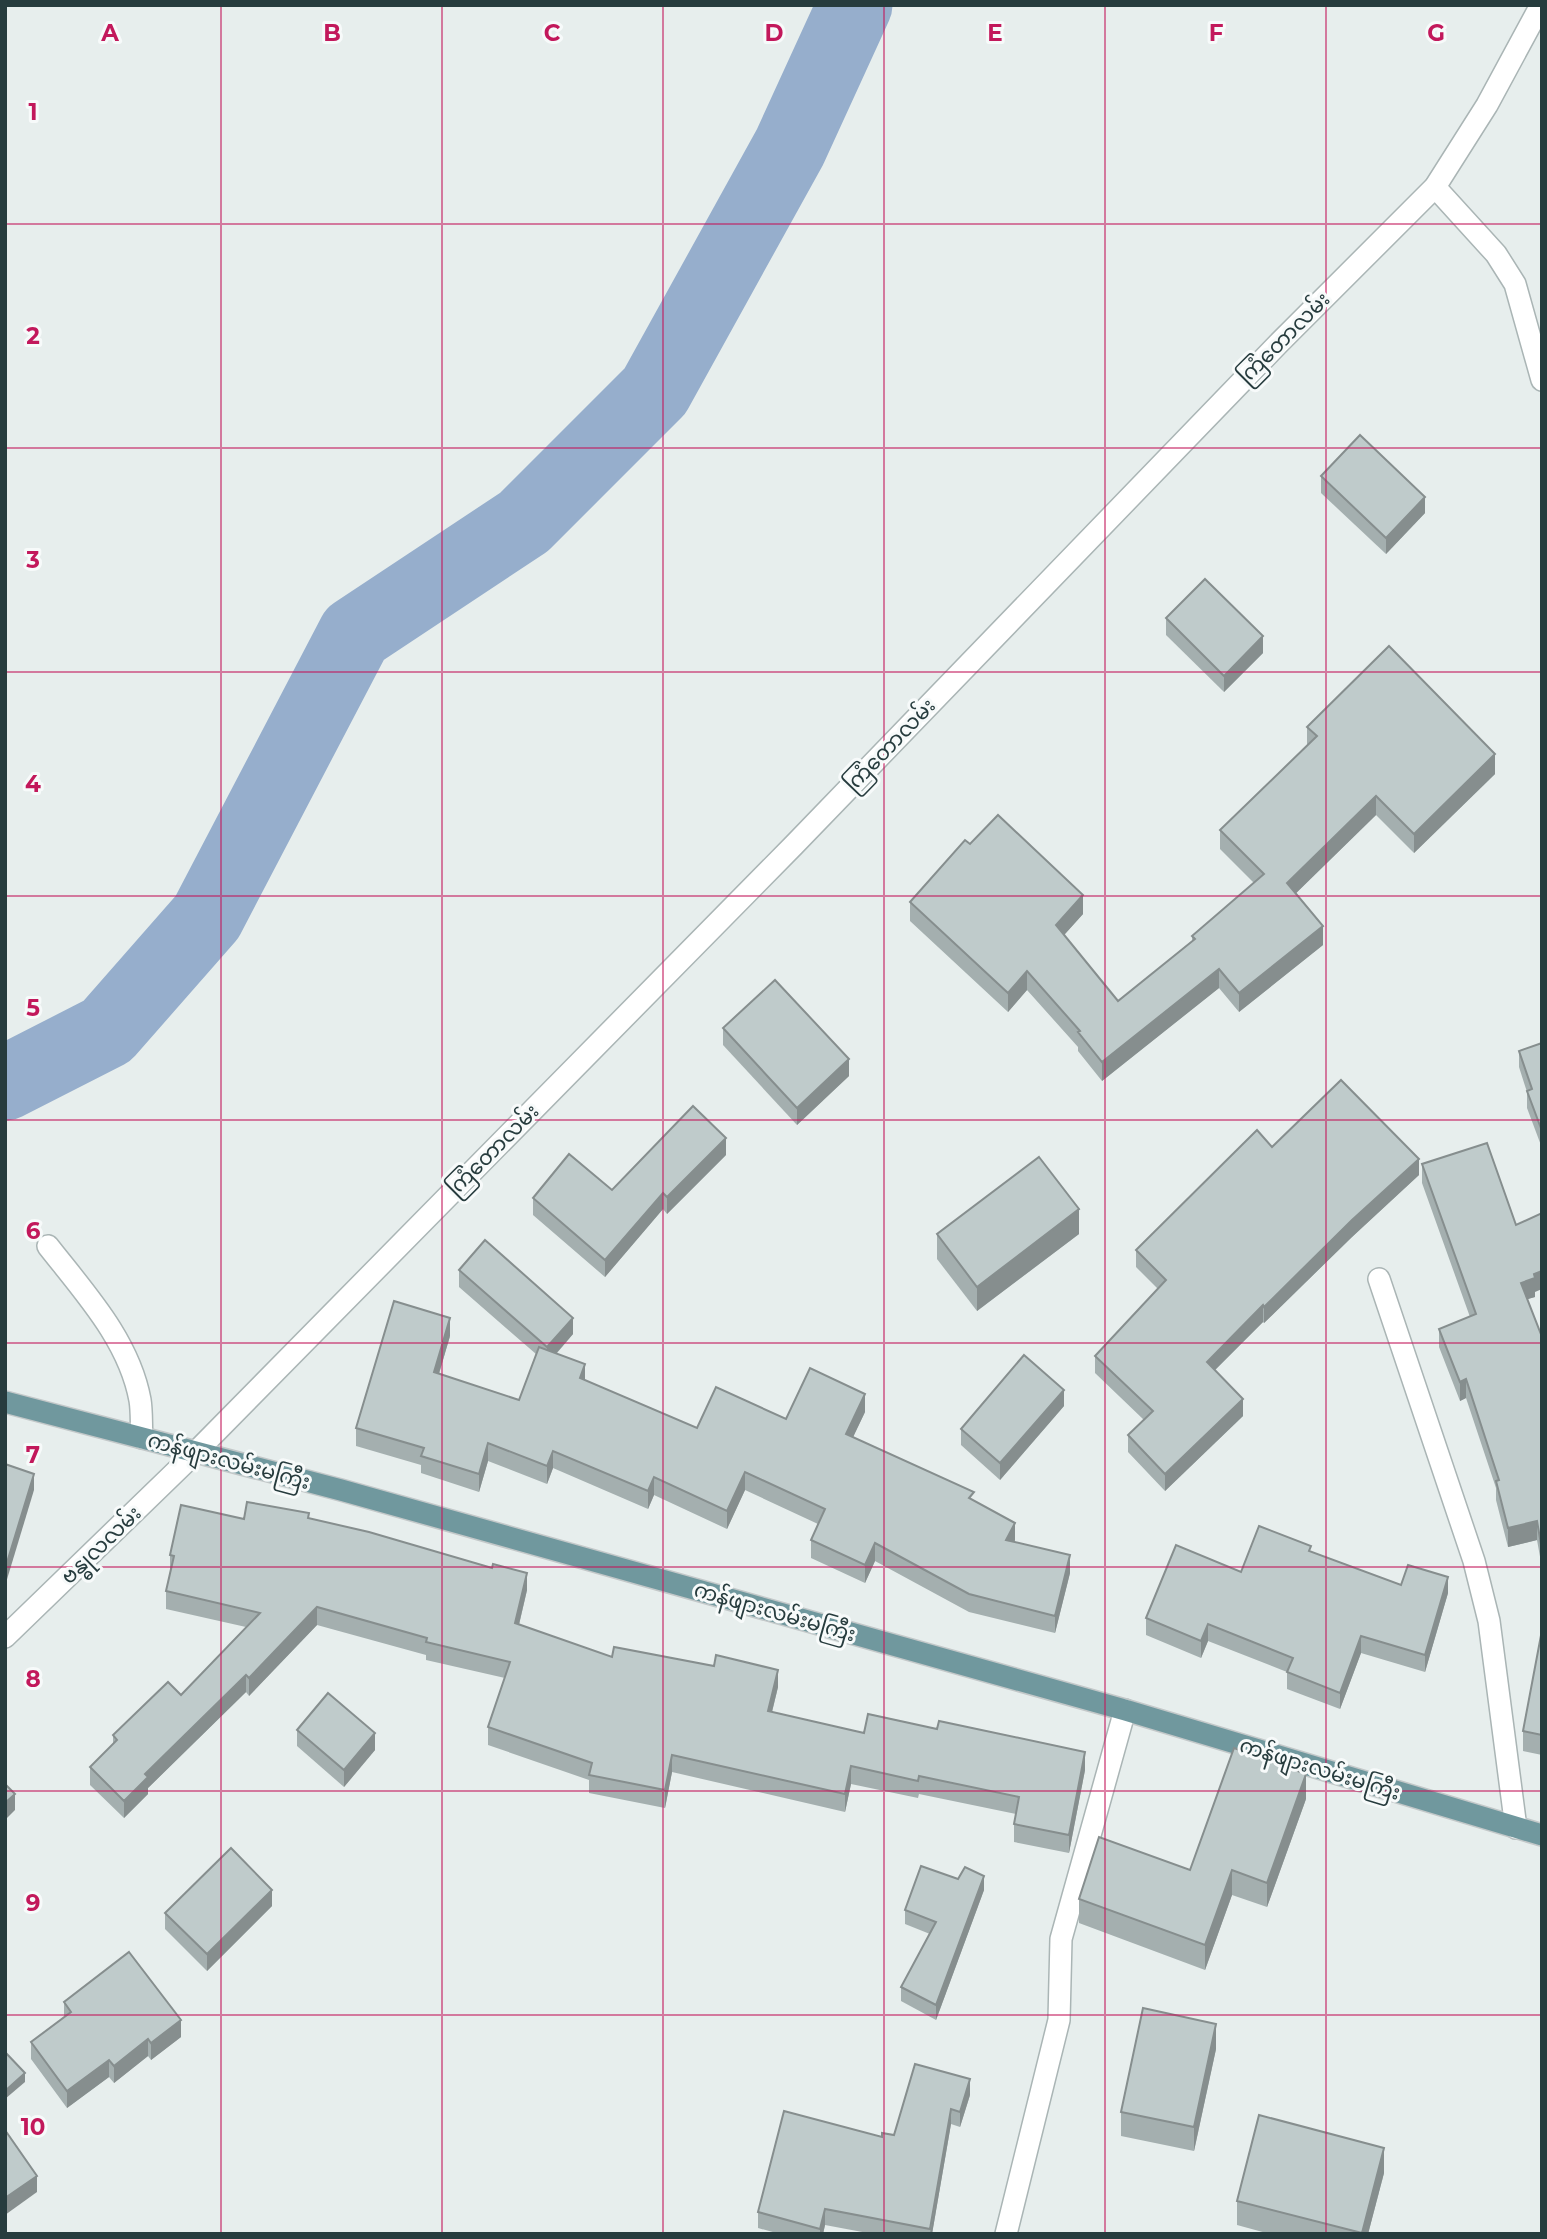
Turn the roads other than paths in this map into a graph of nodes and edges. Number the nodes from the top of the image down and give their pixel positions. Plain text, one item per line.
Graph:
1 (1541, 5) edge
2 (1435, 187) junction
3 (1542, 380) edge
4 (48, 1246) dead end
5 (1379, 1279) dead end
6 (5, 1402) edge
7 (142, 1438) junction
8 (196, 1452) junction
9 (5, 1637) edge
10 (1125, 1710) junction
11 (1516, 1828) junction
12 (1542, 1835) edge
13 (1006, 2234) edge

1 - 2 street, ကြံတောလမ်း
2 - 3 street
2 - 8 street, ကြံတောလမ်း
4 - 7 street
5 - 11 street
6 - 7 main road, ကန်ဖျားလမ်းမကြီး
7 - 8 main road, ကန်ဖျားလမ်းမကြီး
8 - 9 street, ဗန္ဓုလလမ်း
8 - 10 main road, ကန်ဖျားလမ်းမကြီး
10 - 11 main road, ကန်ဖျားလမ်းမကြီး
10 - 13 street
11 - 12 main road, ကန်ဖျားလမ်းမကြီး

